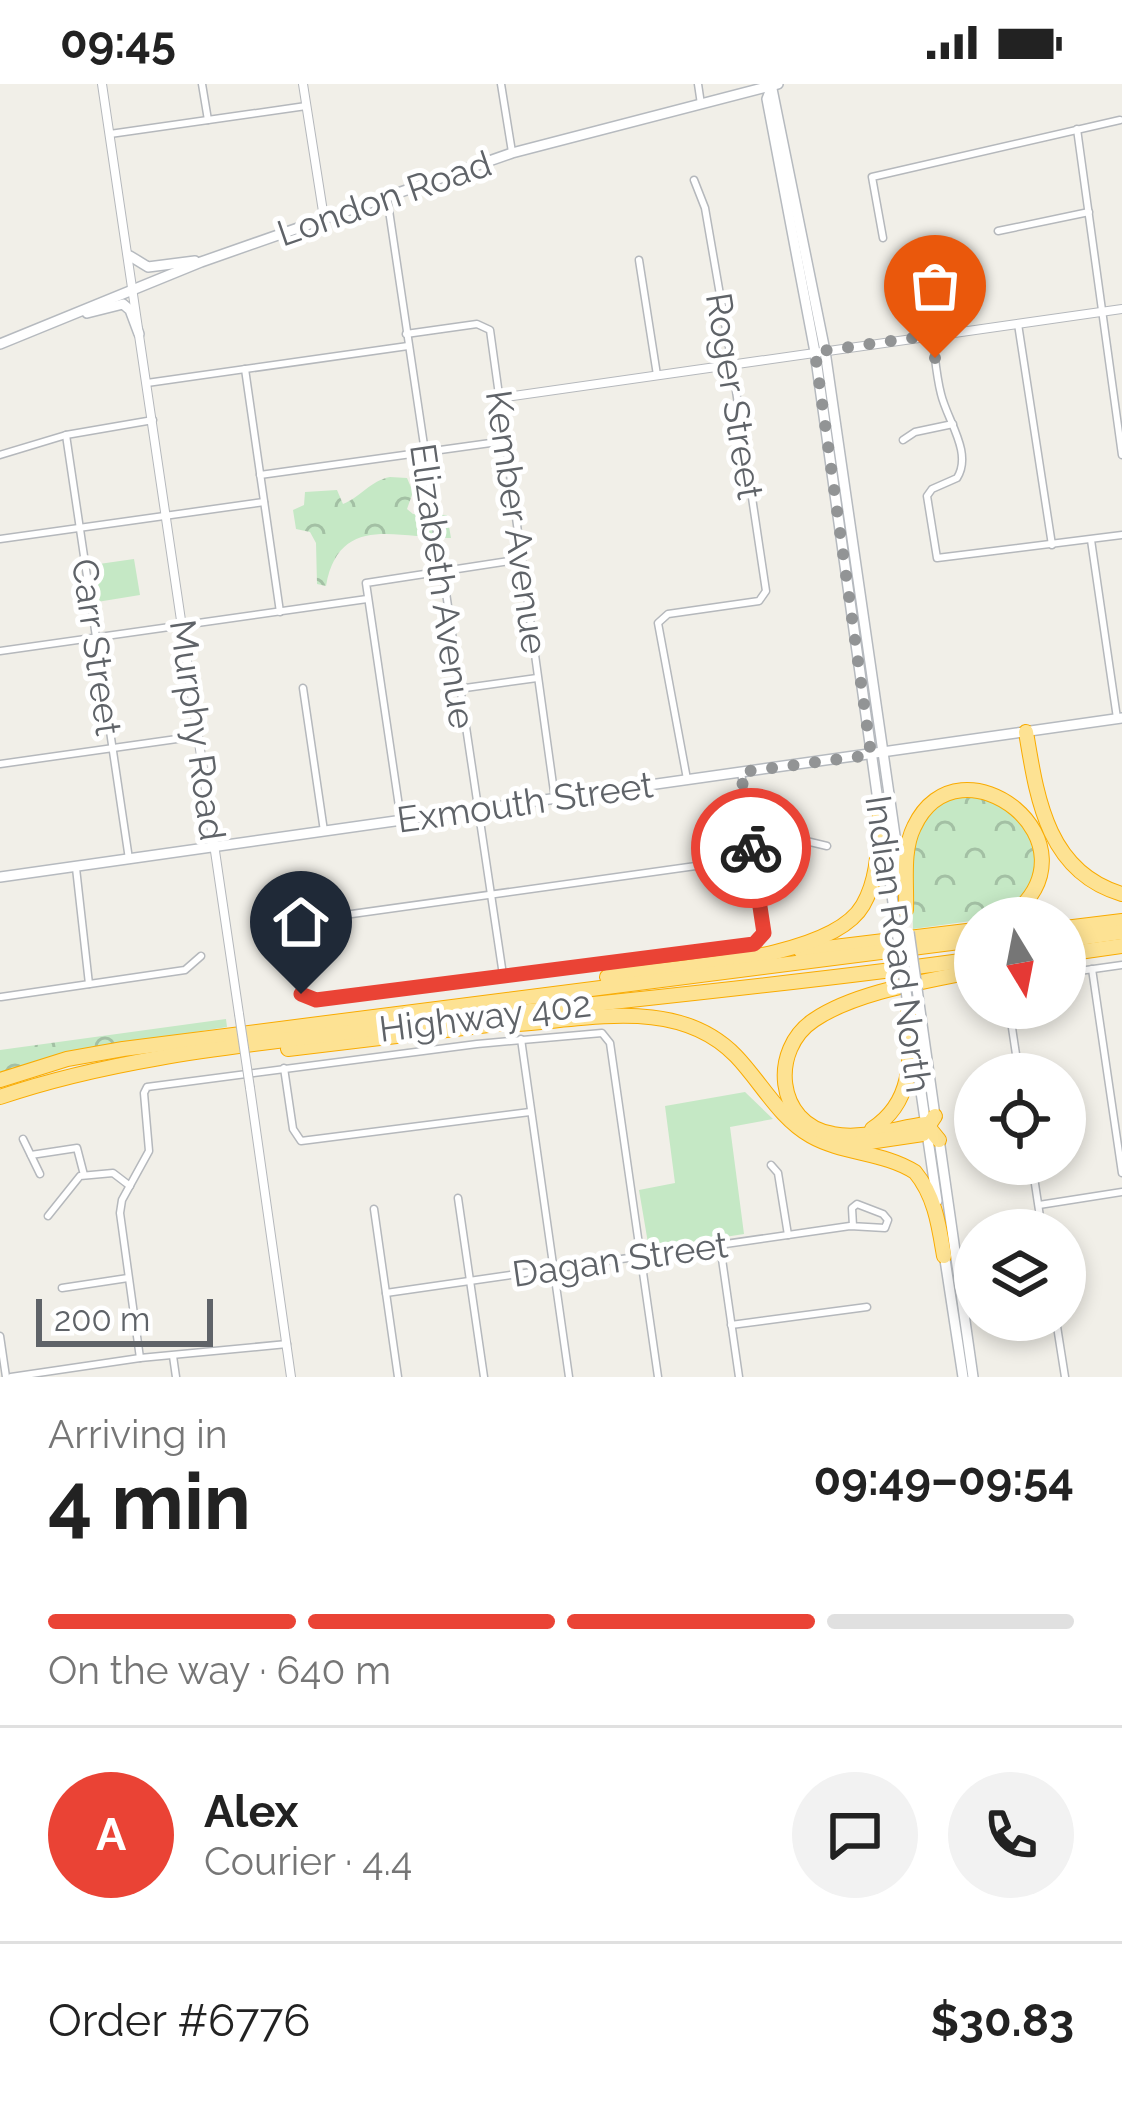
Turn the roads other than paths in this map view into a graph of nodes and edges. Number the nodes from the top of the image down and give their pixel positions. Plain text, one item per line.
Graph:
1 (102, 84) edge
2 (202, 84) edge
3 (303, 84) edge
4 (501, 84) edge
5 (698, 84) edge
6 (774, 85) edge
7 (701, 104) junction
8 (306, 106) junction
9 (208, 120) junction
10 (1120, 120) edge
11 (1077, 129) junction
12 (110, 134) junction
13 (512, 154) junction
14 (694, 180) dead end
15 (387, 197) junction
16 (1089, 212) junction
17 (324, 218) junction
18 (998, 231) dead end
19 (883, 238) dead end
20 (130, 256) junction
21 (639, 260) dead end
22 (201, 262) junction
23 (134, 287) junction
24 (1122, 309) edge
25 (1102, 312) junction
26 (64, 318) junction
27 (1018, 324) junction
28 (139, 334) junction
29 (406, 334) junction
30 (932, 335) junction
31 (0, 344) edge
32 (408, 346) junction
33 (820, 352) junction
34 (732, 364) junction
35 (245, 369) junction
36 (657, 375) junction
37 (146, 383) junction
38 (499, 398) junction
39 (153, 420) junction
40 (952, 424) junction
41 (66, 435) junction
42 (903, 440) dead end
43 (505, 441) junction
44 (424, 452) junction
45 (0, 455) edge
46 (1122, 455) edge
47 (260, 476) junction
48 (264, 502) junction
49 (166, 516) junction
50 (80, 528) junction
51 (1122, 536) edge
52 (0, 539) edge
53 (1090, 540) junction
54 (1052, 545) junction
55 (522, 559) junction
56 (440, 570) junction
57 (367, 599) junction
58 (280, 612) junction
59 (183, 626) junction
60 (95, 638) junction
61 (0, 651) edge
62 (539, 678) junction
63 (303, 688) dead end
64 (458, 689) junction
65 (1120, 718) edge
66 (1026, 732) junction
67 (200, 735) junction
68 (112, 749) junction
69 (877, 755) junction
70 (0, 764) edge
71 (741, 772) junction
72 (687, 779) junction
73 (555, 799) junction
74 (476, 809) junction
75 (880, 814) junction
76 (401, 820) junction
77 (323, 831) junction
78 (827, 846) dead end
79 (215, 847) junction
80 (753, 858) junction
81 (129, 859) junction
82 (76, 867) junction
83 (0, 877) edge
84 (490, 893) junction
85 (1122, 894) edge
86 (1028, 897) edge
87 (906, 910) junction
88 (1122, 921) edge
89 (280, 924) dead end
90 (1086, 925) edge
91 (903, 932) junction
92 (954, 933) edge
93 (1122, 939) edge
94 (954, 943) edge
95 (1086, 944) edge
96 (201, 956) dead end
97 (718, 962) junction
98 (954, 964) edge
99 (954, 965) edge
100 (1122, 965) edge
101 (954, 969) edge
102 (1092, 969) junction
103 (1086, 970) edge
104 (502, 975) junction
105 (89, 984) junction
106 (301, 994) dead end
107 (1, 997) edge
108 (914, 1004) junction
109 (291, 1025) junction
110 (488, 1026) junction
111 (520, 1039) junction
112 (284, 1067) junction
113 (0, 1080) edge
114 (0, 1099) edge
115 (530, 1112) junction
116 (931, 1128) junction
117 (853, 1135) junction
118 (23, 1139) dead end
119 (832, 1145) junction
120 (31, 1155) junction
121 (771, 1165) dead end
122 (1122, 1173) edge
123 (40, 1174) dead end
124 (84, 1175) junction
125 (1036, 1185) edge
126 (130, 1186) junction
127 (1122, 1192) edge
128 (458, 1198) dead end
129 (1039, 1205) junction
130 (374, 1209) dead end
131 (1039, 1209) edge
132 (48, 1216) dead end
133 (853, 1226) junction
134 (788, 1234) junction
135 (720, 1245) junction
136 (640, 1256) junction
137 (944, 1256) junction
138 (553, 1269) junction
139 (128, 1278) junction
140 (470, 1281) junction
141 (62, 1288) dead end
142 (386, 1293) junction
143 (867, 1307) dead end
144 (731, 1325) junction
145 (0, 1336) edge
146 (1059, 1341) edge
147 (286, 1344) junction
148 (172, 1356) junction
149 (140, 1358) junction
150 (8, 1377) edge
151 (176, 1377) edge
152 (291, 1377) edge
153 (398, 1377) edge
154 (484, 1377) edge
155 (569, 1377) edge
156 (658, 1377) edge
157 (739, 1377) edge
158 (963, 1377) edge
159 (973, 1377) edge
160 (1064, 1377) edge

1 - 12 street, Murphy Road
2 - 9 street
3 - 8 street
4 - 13 street
5 - 7 street
6 - 7 main road, London Road
6 - 33 main road, Indian Road North
7 - 13 main road, London Road
8 - 9 street
8 - 17 street
9 - 12 street
10 - 11 street
11 - 16 street
11 - 19 street
12 - 20 street, Murphy Road
13 - 15 main road, London Road
14 - 34 street, Roger Street
15 - 17 main road, London Road
15 - 29 street, Elizabeth Avenue
16 - 18 street
16 - 25 street
17 - 22 main road, London Road
20 - 22 main road
20 - 23 street, Murphy Road
21 - 36 street
22 - 23 main road, London Road
23 - 26 main road, London Road
23 - 28 street, Murphy Road
24 - 25 street
25 - 27 street
25 - 46 street
26 - 28 main road
26 - 31 main road, London Road
27 - 30 street
27 - 54 street
28 - 37 street, Murphy Road
29 - 32 street, Elizabeth Avenue
29 - 38 street, Kember Avenue
30 - 33 street
30 - 40 street
32 - 35 street
32 - 44 street, Elizabeth Avenue
33 - 34 street
33 - 69 main road, Indian Road North
34 - 36 street
34 - 72 street, Roger Street
35 - 37 street
35 - 47 street
36 - 38 street
37 - 39 street, Murphy Road
38 - 43 street, Kember Avenue
39 - 41 street
39 - 49 street, Murphy Road
40 - 42 street
40 - 54 street
41 - 45 street
41 - 50 street, Carr Street
43 - 44 street
43 - 55 street, Kember Avenue
44 - 47 street
44 - 56 street, Elizabeth Avenue
47 - 48 street
48 - 49 street
48 - 58 street
49 - 50 street
49 - 59 street, Murphy Road
50 - 52 street
50 - 60 street, Carr Street
51 - 53 street
53 - 54 street
53 - 65 street
55 - 56 street
55 - 62 street, Kember Avenue
56 - 57 street
56 - 64 street, Elizabeth Avenue
57 - 58 street
57 - 76 street
58 - 59 street
59 - 60 street
59 - 67 street, Murphy Road
60 - 61 street
60 - 68 street, Carr Street
62 - 64 street
62 - 73 street, Kember Avenue
63 - 77 street
64 - 74 street, Elizabeth Avenue
65 - 66 main road, Exmouth Street
66 - 69 main road, Exmouth Street
66 - 85 highway
67 - 68 street
67 - 79 street, Murphy Road
68 - 70 street
68 - 81 street, Carr Street
69 - 71 main road, Exmouth Street
69 - 75 main road, Indian Road North
69 - 87 main road, Indian Road North
71 - 72 main road, Exmouth Street
71 - 80 street
72 - 73 main road, Exmouth Street
73 - 74 main road, Exmouth Street
74 - 76 main road, Exmouth Street
74 - 84 street, Elizabeth Avenue
75 - 91 main road, Indian Road North
75 - 97 highway
76 - 77 main road, Exmouth Street
77 - 79 main road, Exmouth Street
78 - 80 street
79 - 81 main road, Exmouth Street
79 - 147 street, Murphy Road, bridge
80 - 84 street
80 - 104 street
81 - 82 main road, Exmouth Street
82 - 83 main road, Exmouth Street
82 - 105 street
84 - 89 street
84 - 104 street, Elizabeth Avenue
86 - 87 highway
87 - 91 main road, Indian Road North
88 - 90 highway
91 - 108 main road, Indian Road North, bridge
92 - 97 highway
93 - 95 highway
94 - 109 highway, Highway 402
96 - 105 street
97 - 109 highway
98 - 114 highway, Highway 402
99 - 110 highway
100 - 102 street
101 - 117 highway
102 - 103 street
102 - 122 street
104 - 106 street
105 - 107 street
108 - 116 main road, Indian Road North
108 - 117 highway
109 - 113 highway, Highway 402
110 - 114 highway
110 - 119 highway
111 - 112 street
111 - 115 street
111 - 136 street
112 - 115 street
112 - 126 street
115 - 138 street
116 - 117 highway
116 - 119 highway
116 - 137 main road, Indian Road North
116 - 159 main road, Indian Road North
118 - 120 street
119 - 137 highway
120 - 123 street
120 - 124 street
121 - 134 street
124 - 126 street
124 - 132 street
125 - 129 street
126 - 139 street
127 - 129 street
128 - 140 street
129 - 131 street
130 - 142 street
133 - 133 street, Dagan Street
133 - 134 street, Dagan Street
134 - 135 street, Dagan Street
135 - 136 street, Dagan Street
135 - 144 street
136 - 138 street, Dagan Street
136 - 156 street
137 - 158 main road, Indian Road North
138 - 140 street, Dagan Street
138 - 155 street
139 - 141 street
139 - 149 street
140 - 142 street, Dagan Street
140 - 154 street
142 - 153 street
143 - 144 street
144 - 157 street
145 - 150 street
146 - 160 street
147 - 148 street
147 - 152 street, Murphy Road
148 - 149 street
148 - 151 street
149 - 150 street

